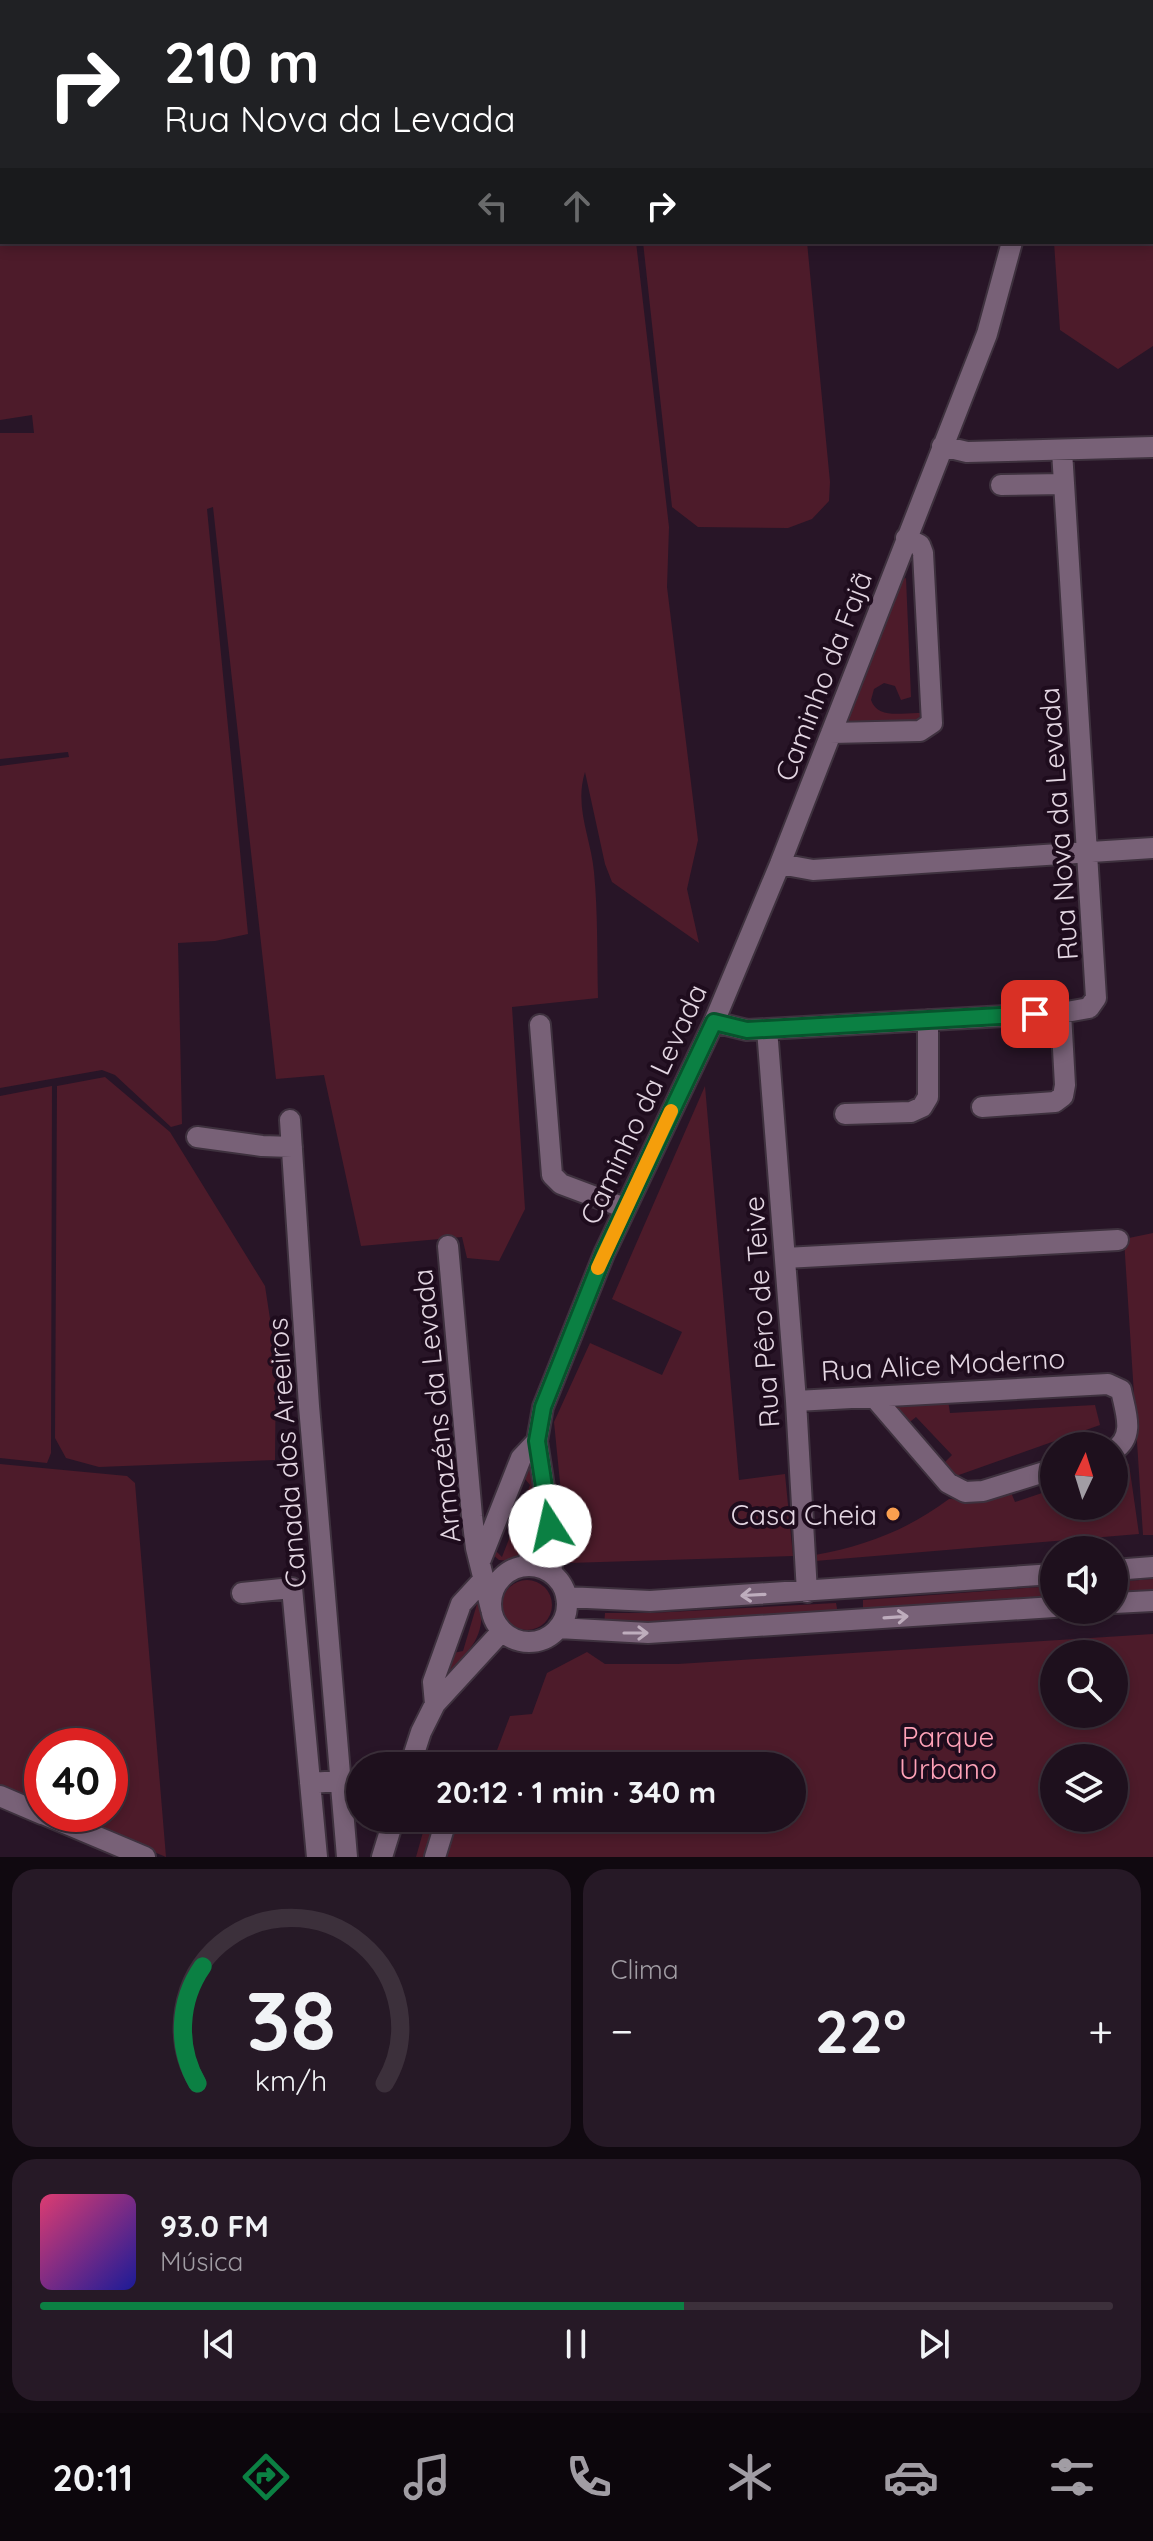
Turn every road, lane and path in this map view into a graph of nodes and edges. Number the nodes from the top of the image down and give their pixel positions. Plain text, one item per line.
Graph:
1 (1011, 244) edge
2 (942, 446) junction
3 (1153, 447) edge
4 (1062, 451) junction
5 (1064, 484) junction
6 (1001, 485) dead end
7 (906, 538) junction
8 (831, 733) junction
9 (1153, 848) edge
10 (1088, 852) junction
11 (780, 864) junction
12 (755, 926) joint
13 (1061, 1013) junction
14 (928, 1020) junction
15 (714, 1022) junction
16 (540, 1025) dead end
17 (767, 1029) junction
18 (982, 1107) dead end
19 (845, 1114) dead end
20 (290, 1120) dead end
21 (197, 1137) dead end
22 (292, 1147) junction
23 (625, 1208) junction
24 (1118, 1240) dead end
25 (448, 1246) dead end
26 (785, 1258) junction
27 (874, 1397) junction
28 (796, 1401) junction
29 (1128, 1432) edge
30 (537, 1441) junction
31 (1040, 1473) edge
32 (546, 1502) junction
33 (526, 1566) junction
34 (1153, 1567) edge
35 (1128, 1569) edge
36 (489, 1571) junction
37 (552, 1574) junction
38 (1040, 1575) edge
39 (807, 1592) junction
40 (242, 1593) dead end
41 (566, 1597) junction
42 (1153, 1601) edge
43 (1128, 1602) edge
44 (1040, 1608) edge
45 (558, 1628) junction
46 (502, 1631) junction
47 (435, 1704) junction
48 (347, 1752) edge
49 (415, 1752) edge
50 (310, 1783) junction
51 (346, 1784) edge
52 (0, 1796) edge
53 (24, 1806) edge
54 (85, 1832) edge
55 (348, 1832) edge
56 (390, 1832) edge
57 (443, 1832) edge
58 (145, 1857) edge
59 (317, 1857) edge
60 (347, 1857) edge
61 (382, 1857) edge
62 (435, 1857) edge

1 - 2 street, Caminho da Fajã
2 - 4 street
2 - 7 street, Caminho da Fajã
3 - 4 street
4 - 5 street, Rua Nova da Levada
5 - 6 street
5 - 10 street, Rua Nova da Levada
7 - 8 street, Caminho da Fajã
7 - 8 street
8 - 11 street, Caminho da Fajã
9 - 10 street
10 - 11 street
10 - 13 street, Rua Nova da Levada
11 - 12 street, Caminho da Fajã
12 - 15 street, Caminho da Levada
13 - 14 street, Rua Nova da Levada
13 - 18 street
14 - 17 street, Rua Nova da Levada
14 - 19 street
15 - 17 street, Rua Nova da Levada
15 - 23 street, Caminho da Levada
16 - 23 street
17 - 26 street, Rua Pêro de Teive
20 - 22 street, Canada dos Areeiros
21 - 22 street
22 - 48 street, Canada dos Areeiros
23 - 30 street, Caminho da Levada
24 - 26 street
25 - 36 street, Armazéns da Levada
26 - 28 street, Rua Pêro de Teive
27 - 28 street, Rua Alice Moderno
27 - 29 street, Rua Alice Moderno
27 - 31 street
28 - 39 street, Rua Pêro de Teive
30 - 32 street, Caminho da Levada
30 - 36 street, Caminho da Levada
32 - 33 street, Caminho da Levada
32 - 37 street, Caminho da Levada
33 - 36 street
33 - 37 street
34 - 35 street
36 - 46 street
36 - 47 street
37 - 41 street
38 - 39 street
39 -> 41 street
40 - 50 street
41 - 45 street
42 - 43 street
45 -> 44 street
45 - 46 street
46 - 47 street
47 - 49 street
50 - 51 street
50 - 59 street
52 - 53 street
54 - 58 street
55 - 60 street, Canada dos Areeiros
56 - 61 street
57 - 62 street

